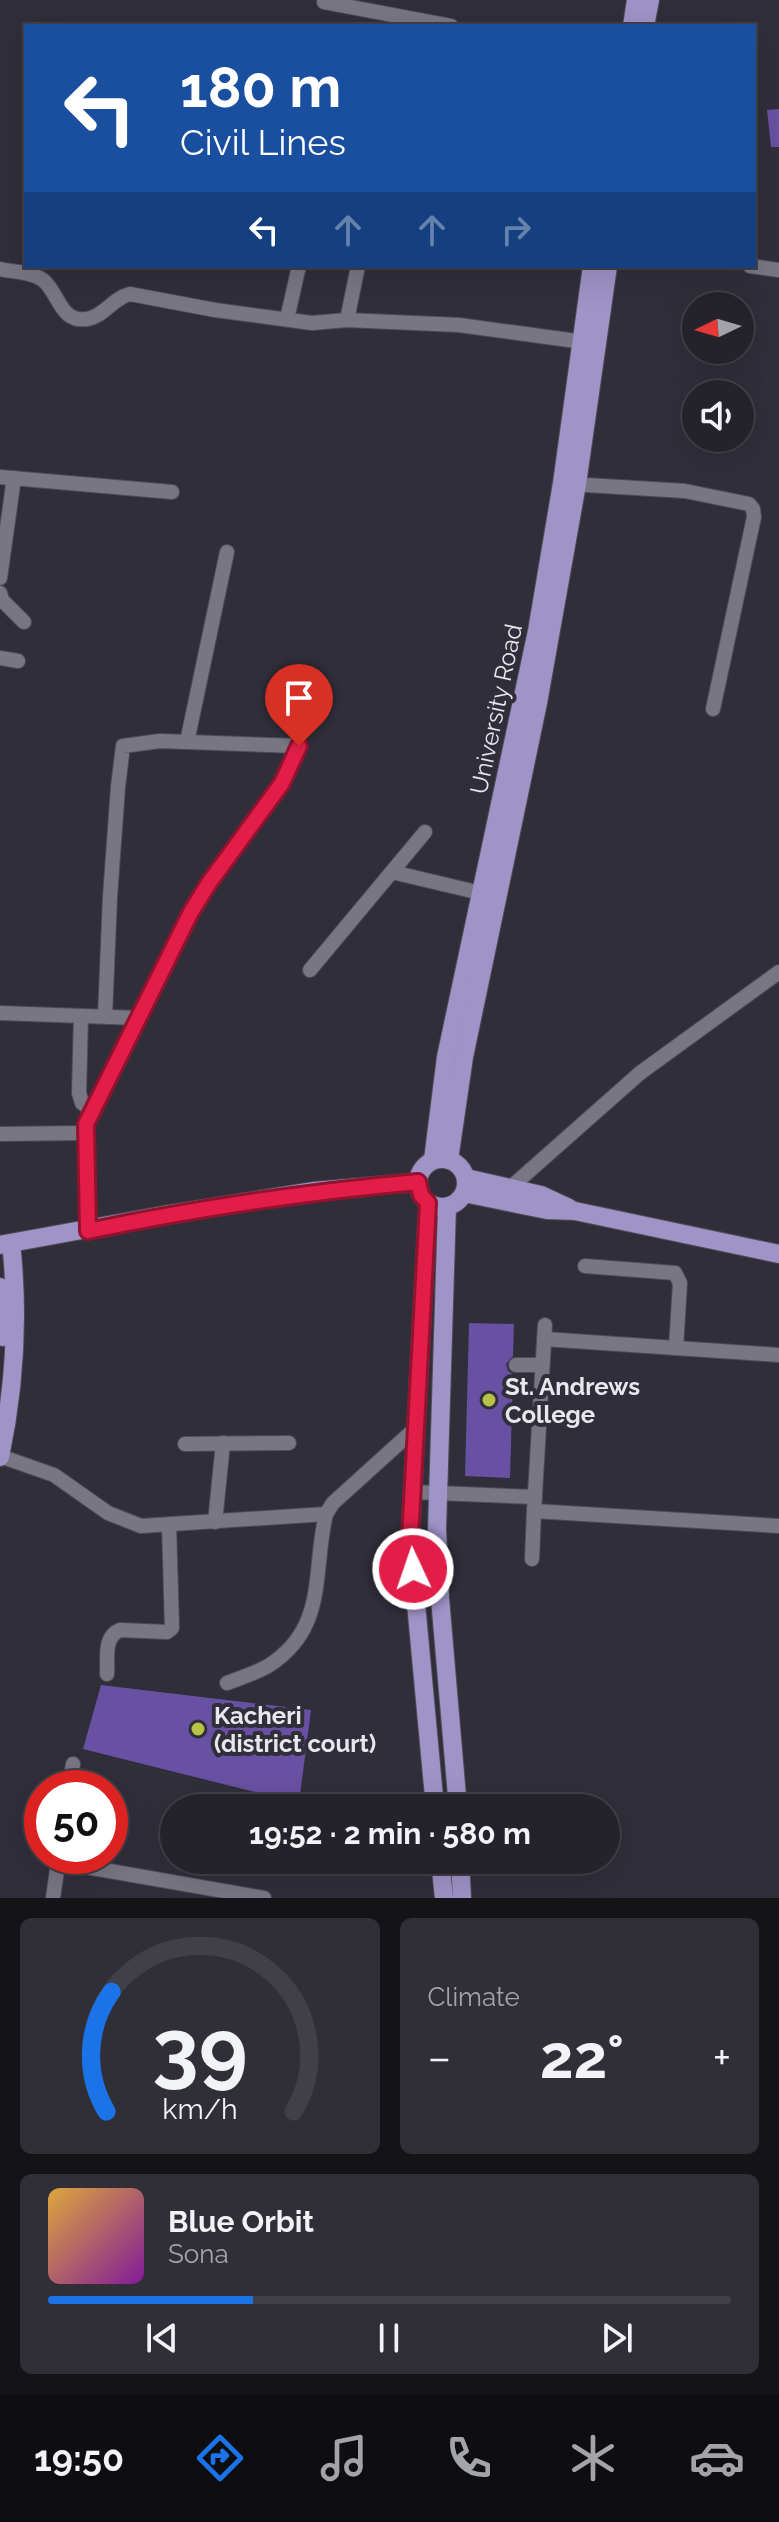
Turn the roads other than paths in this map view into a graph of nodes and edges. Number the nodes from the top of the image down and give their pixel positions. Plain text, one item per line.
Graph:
1 (636, 0) edge
2 (650, 0) edge
3 (324, 2) edge
4 (440, 24) edge
5 (632, 24) edge
6 (645, 24) edge
7 (756, 267) edge
8 (299, 268) edge
9 (358, 268) edge
10 (592, 268) edge
11 (608, 268) edge
12 (0, 269) edge
13 (779, 270) edge
14 (42, 272) edge
15 (287, 319) junction
16 (347, 320) junction
17 (589, 342) junction
18 (7, 477) edge
19 (569, 484) junction
20 (172, 492) dead end
21 (227, 552) dead end
22 (0, 578) edge
23 (0, 593) edge
24 (24, 622) dead end
25 (0, 658) edge
26 (18, 661) dead end
27 (713, 709) dead end
28 (187, 742) junction
29 (425, 832) dead end
30 (392, 872) junction
31 (489, 895) junction
32 (310, 970) dead end
33 (779, 973) edge
34 (0, 1013) edge
35 (81, 1016) junction
36 (105, 1016) junction
37 (138, 1018) junction
38 (93, 1111) junction
39 (85, 1133) junction
40 (0, 1134) edge
41 (441, 1160) junction
42 (418, 1182) junction
43 (465, 1185) junction
44 (510, 1188) junction
45 (428, 1203) junction
46 (447, 1207) junction
47 (575, 1211) junction
48 (88, 1231) junction
49 (6, 1244) edge
50 (779, 1254) edge
51 (585, 1266) dead end
52 (0, 1287) edge
53 (6, 1324) edge
54 (676, 1348) junction
55 (779, 1355) edge
56 (516, 1365) dead end
57 (542, 1365) junction
58 (0, 1388) edge
59 (417, 1427) junction
60 (223, 1443) junction
61 (289, 1443) dead end
62 (185, 1444) dead end
63 (0, 1456) edge
64 (413, 1492) junction
65 (437, 1493) junction
66 (534, 1504) junction
67 (326, 1514) junction
68 (215, 1522) junction
69 (169, 1525) junction
70 (779, 1526) edge
71 (532, 1559) dead end
72 (107, 1674) dead end
73 (227, 1683) dead end
74 (73, 1764) dead end
75 (72, 1770) edge
76 (434, 1794) edge
77 (457, 1794) edge
78 (128, 1872) edge
79 (57, 1874) edge
80 (441, 1874) edge
81 (461, 1874) edge
82 (53, 1898) edge
83 (264, 1898) edge
84 (444, 1898) edge
85 (462, 1898) edge

1 - 5 main road
2 - 6 main road
3 - 4 street
7 - 13 street
8 - 15 street
9 - 16 street
10 - 17 main road, University Road
11 - 17 main road, University Road
12 - 14 street
14 - 15 street
15 - 16 street
16 - 17 street
17 - 19 main road, University Road
18 - 20 street
18 - 22 street
19 - 27 street
19 - 31 main road, University Road
21 - 28 street
23 - 24 street
25 - 26 street
28 - 36 street
28 - 37 street
29 - 30 street
30 - 31 street
30 - 32 street
31 - 41 main road, University Road
33 - 44 street
34 - 35 street
35 - 36 street
35 - 38 street
36 - 37 street
37 - 38 street
38 - 39 street
39 - 40 street
39 - 48 street
41 - 42 main road
41 - 43 main road
42 - 45 main road
42 - 48 main road
43 - 44 main road
43 - 46 main road
43 - 47 main road
44 - 47 main road
45 - 46 main road
45 - 59 main road
46 - 65 main road
47 - 50 main road
48 - 49 main road
49 - 53 main road
51 - 54 street
52 - 53 main road
53 - 58 main road
53 - 63 main road
54 - 55 street
54 - 57 street
56 - 57 street
57 - 66 street
59 - 64 main road
59 - 67 street
60 - 61 street
60 - 62 street
60 - 68 street
63 - 69 street
64 - 65 street
64 - 76 main road
65 - 66 street
65 - 77 main road
66 - 70 street
66 - 71 street
67 - 68 street
67 - 73 street
68 - 69 street
69 - 72 street
74 - 75 street
78 - 83 street
79 - 82 street
80 - 84 main road
81 - 85 main road

